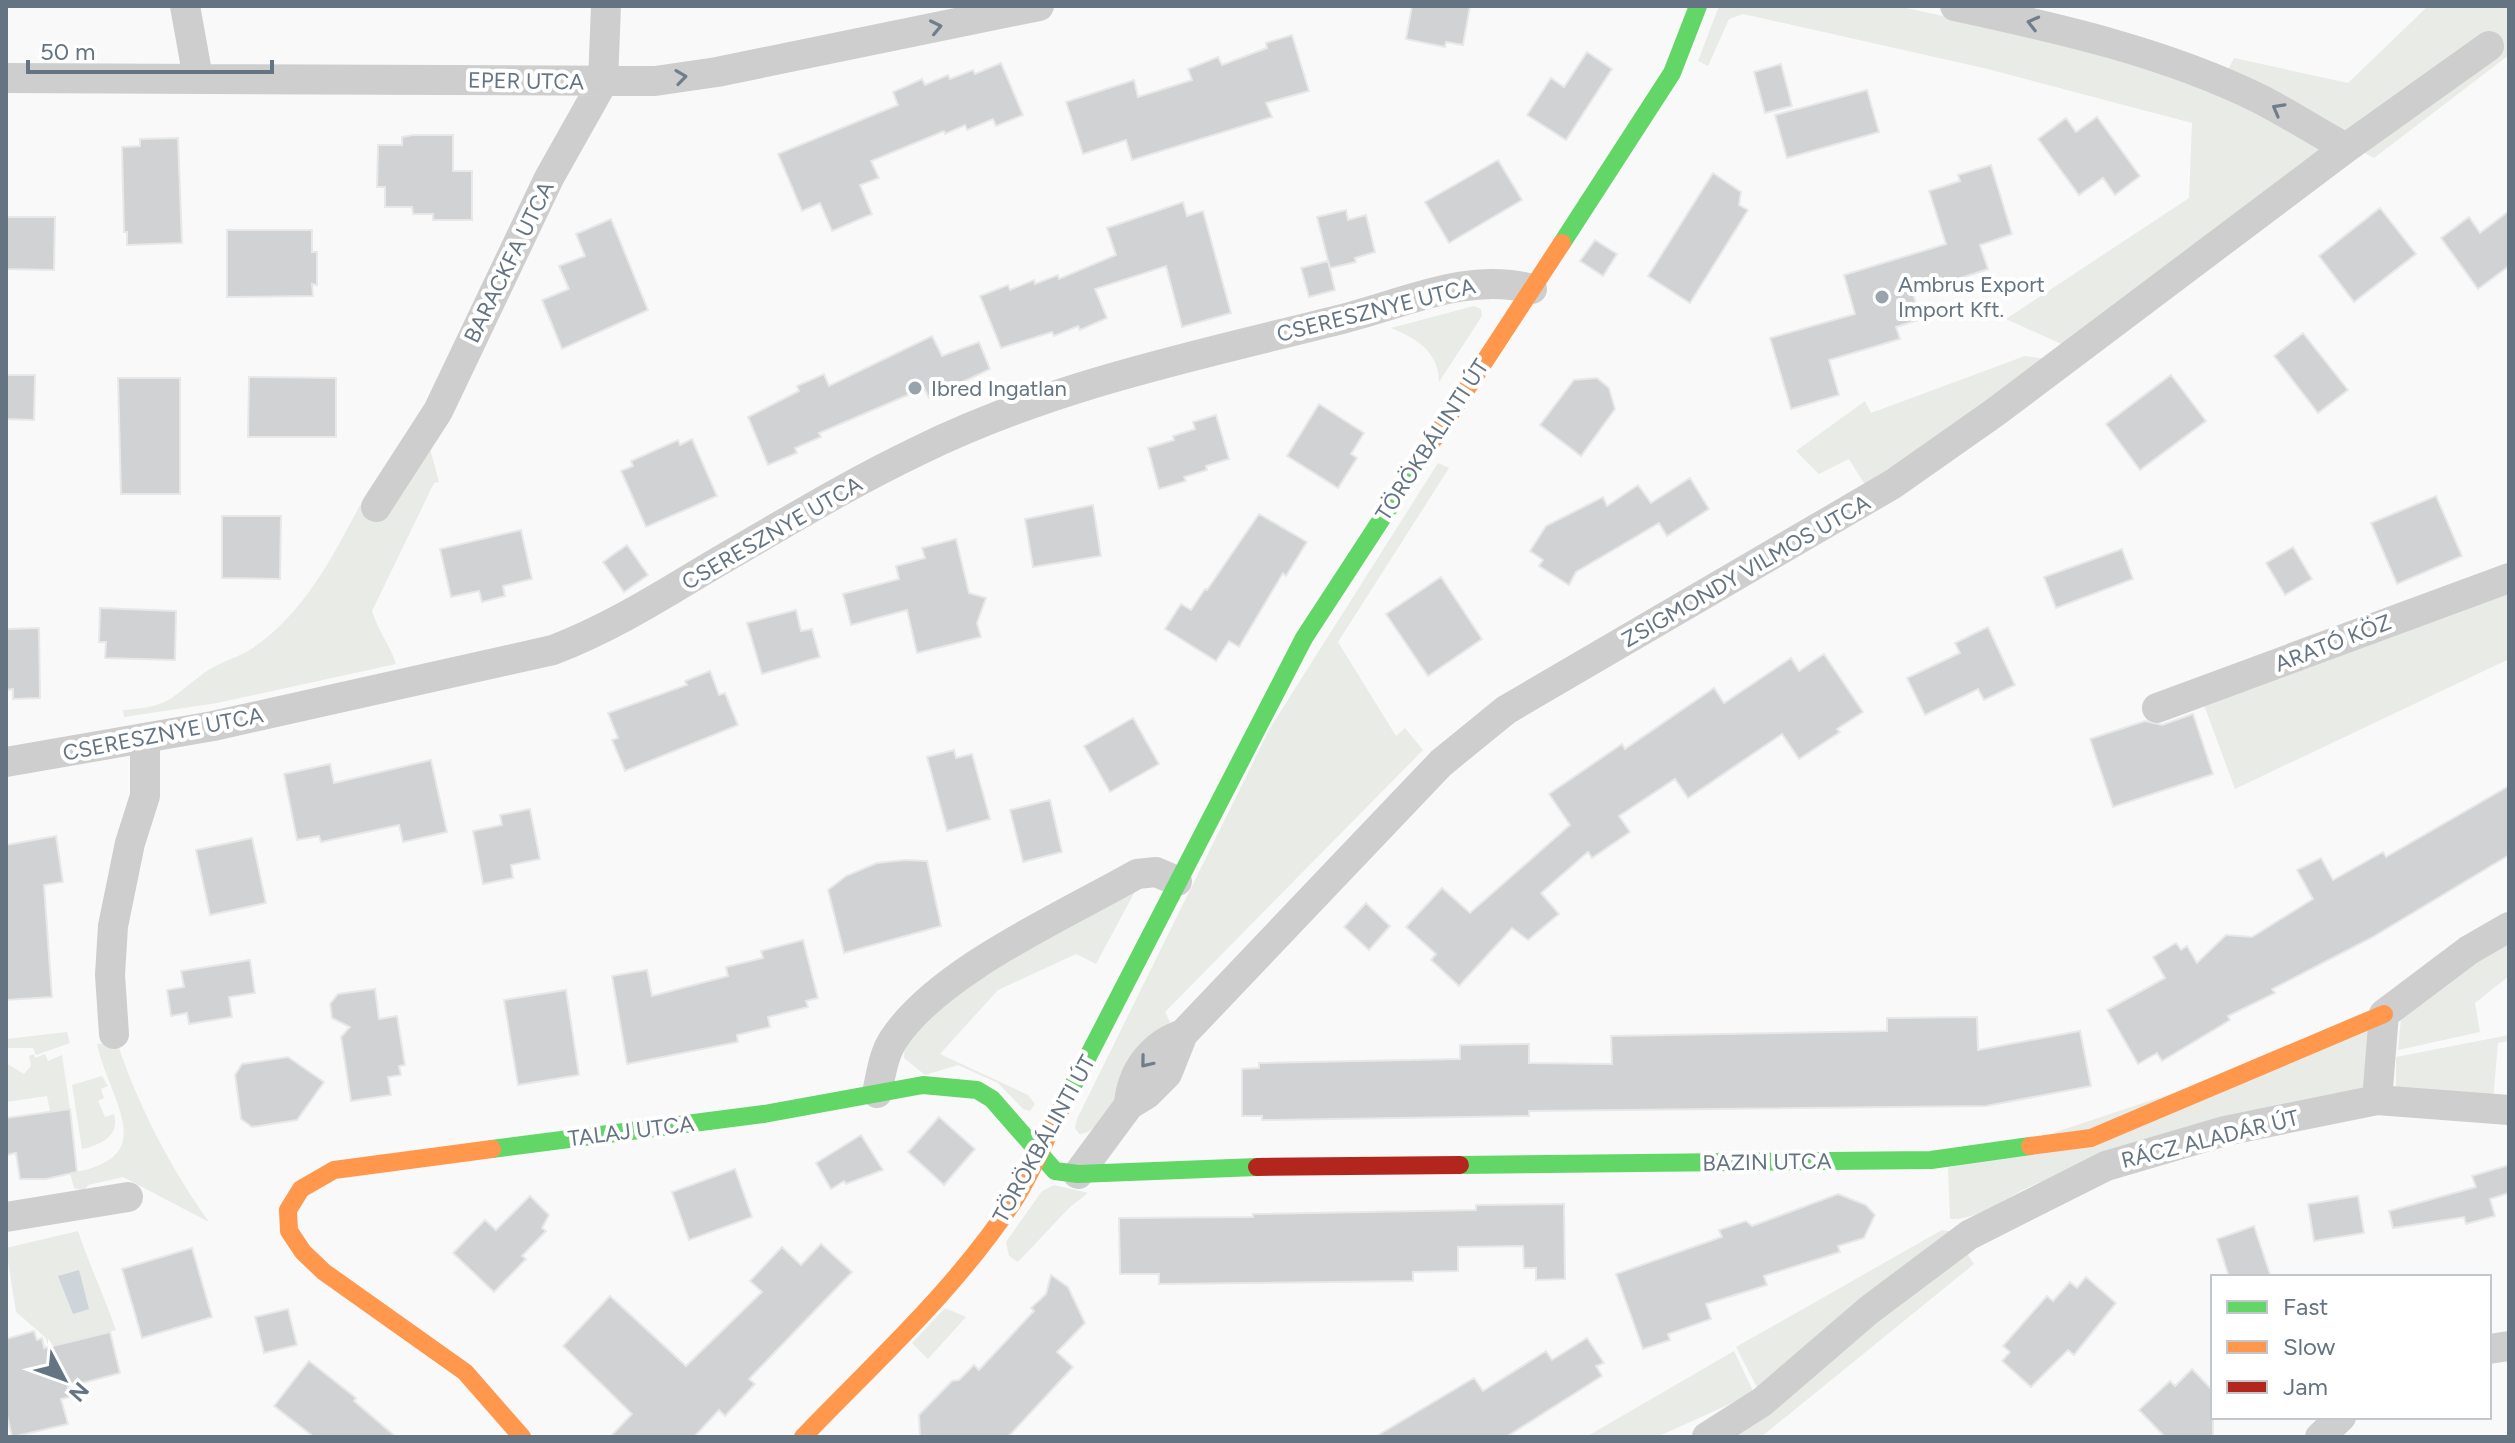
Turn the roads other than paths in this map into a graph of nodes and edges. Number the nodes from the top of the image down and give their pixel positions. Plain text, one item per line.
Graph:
1 (185, 6) edge
2 (606, 6) edge
3 (1039, 6) edge
4 (1698, 6) edge
5 (1955, 6) edge
6 (2489, 46) dead end
7 (6, 78) edge
8 (198, 78) junction
9 (603, 82) junction
10 (2346, 148) junction
11 (1532, 289) junction
12 (376, 507) dead end
13 (2509, 578) edge
14 (2157, 708) dead end
15 (145, 740) junction
16 (6, 762) edge
17 (1177, 881) junction
18 (2509, 927) edge
19 (2384, 1014) junction
20 (114, 1034) dead end
21 (877, 1093) junction
22 (2377, 1100) junction
23 (2509, 1110) edge
24 (1041, 1153) junction
25 (1085, 1163) junction
26 (1123, 1172) joint
27 (128, 1197) dead end
28 (6, 1217) edge
29 (2339, 1419) edge
30 (522, 1437) edge
31 (803, 1437) edge
32 (1707, 1437) edge
33 (2320, 1437) edge

1 - 8 street
2 - 9 street, BARACKFA UTCA
9 -> 3 street, EPER UTCA
4 - 11 street, TÖRÖKBÁLINTI ÚT
10 -> 5 street
6 - 10 street, ZSIGMONDY VILMOS UTCA
7 - 8 street, EPER UTCA
8 - 9 street, EPER UTCA
9 - 12 street, BARACKFA UTCA
10 - 25 street, ZSIGMONDY VILMOS UTCA
11 - 15 street, CSERESZNYE UTCA
11 - 17 street, TÖRÖKBÁLINTI ÚT
13 - 14 street, ARATÓ KÖZ
15 - 16 street, CSERESZNYE UTCA
15 - 20 street
17 - 21 street
17 - 24 street, TÖRÖKBÁLINTI ÚT
18 - 19 street
19 - 22 street
19 - 26 street, BAZIN UTCA
21 - 24 street, TALAJ UTCA
21 - 30 street, TALAJ UTCA
22 - 23 street, RÁCZ ALADÁR ÚT
22 - 32 street, RÁCZ ALADÁR ÚT
24 - 25 street, BAZIN UTCA
24 - 31 street, TÖRÖKBÁLINTI ÚT
25 - 26 street, BAZIN UTCA
27 - 28 street
29 - 33 street

